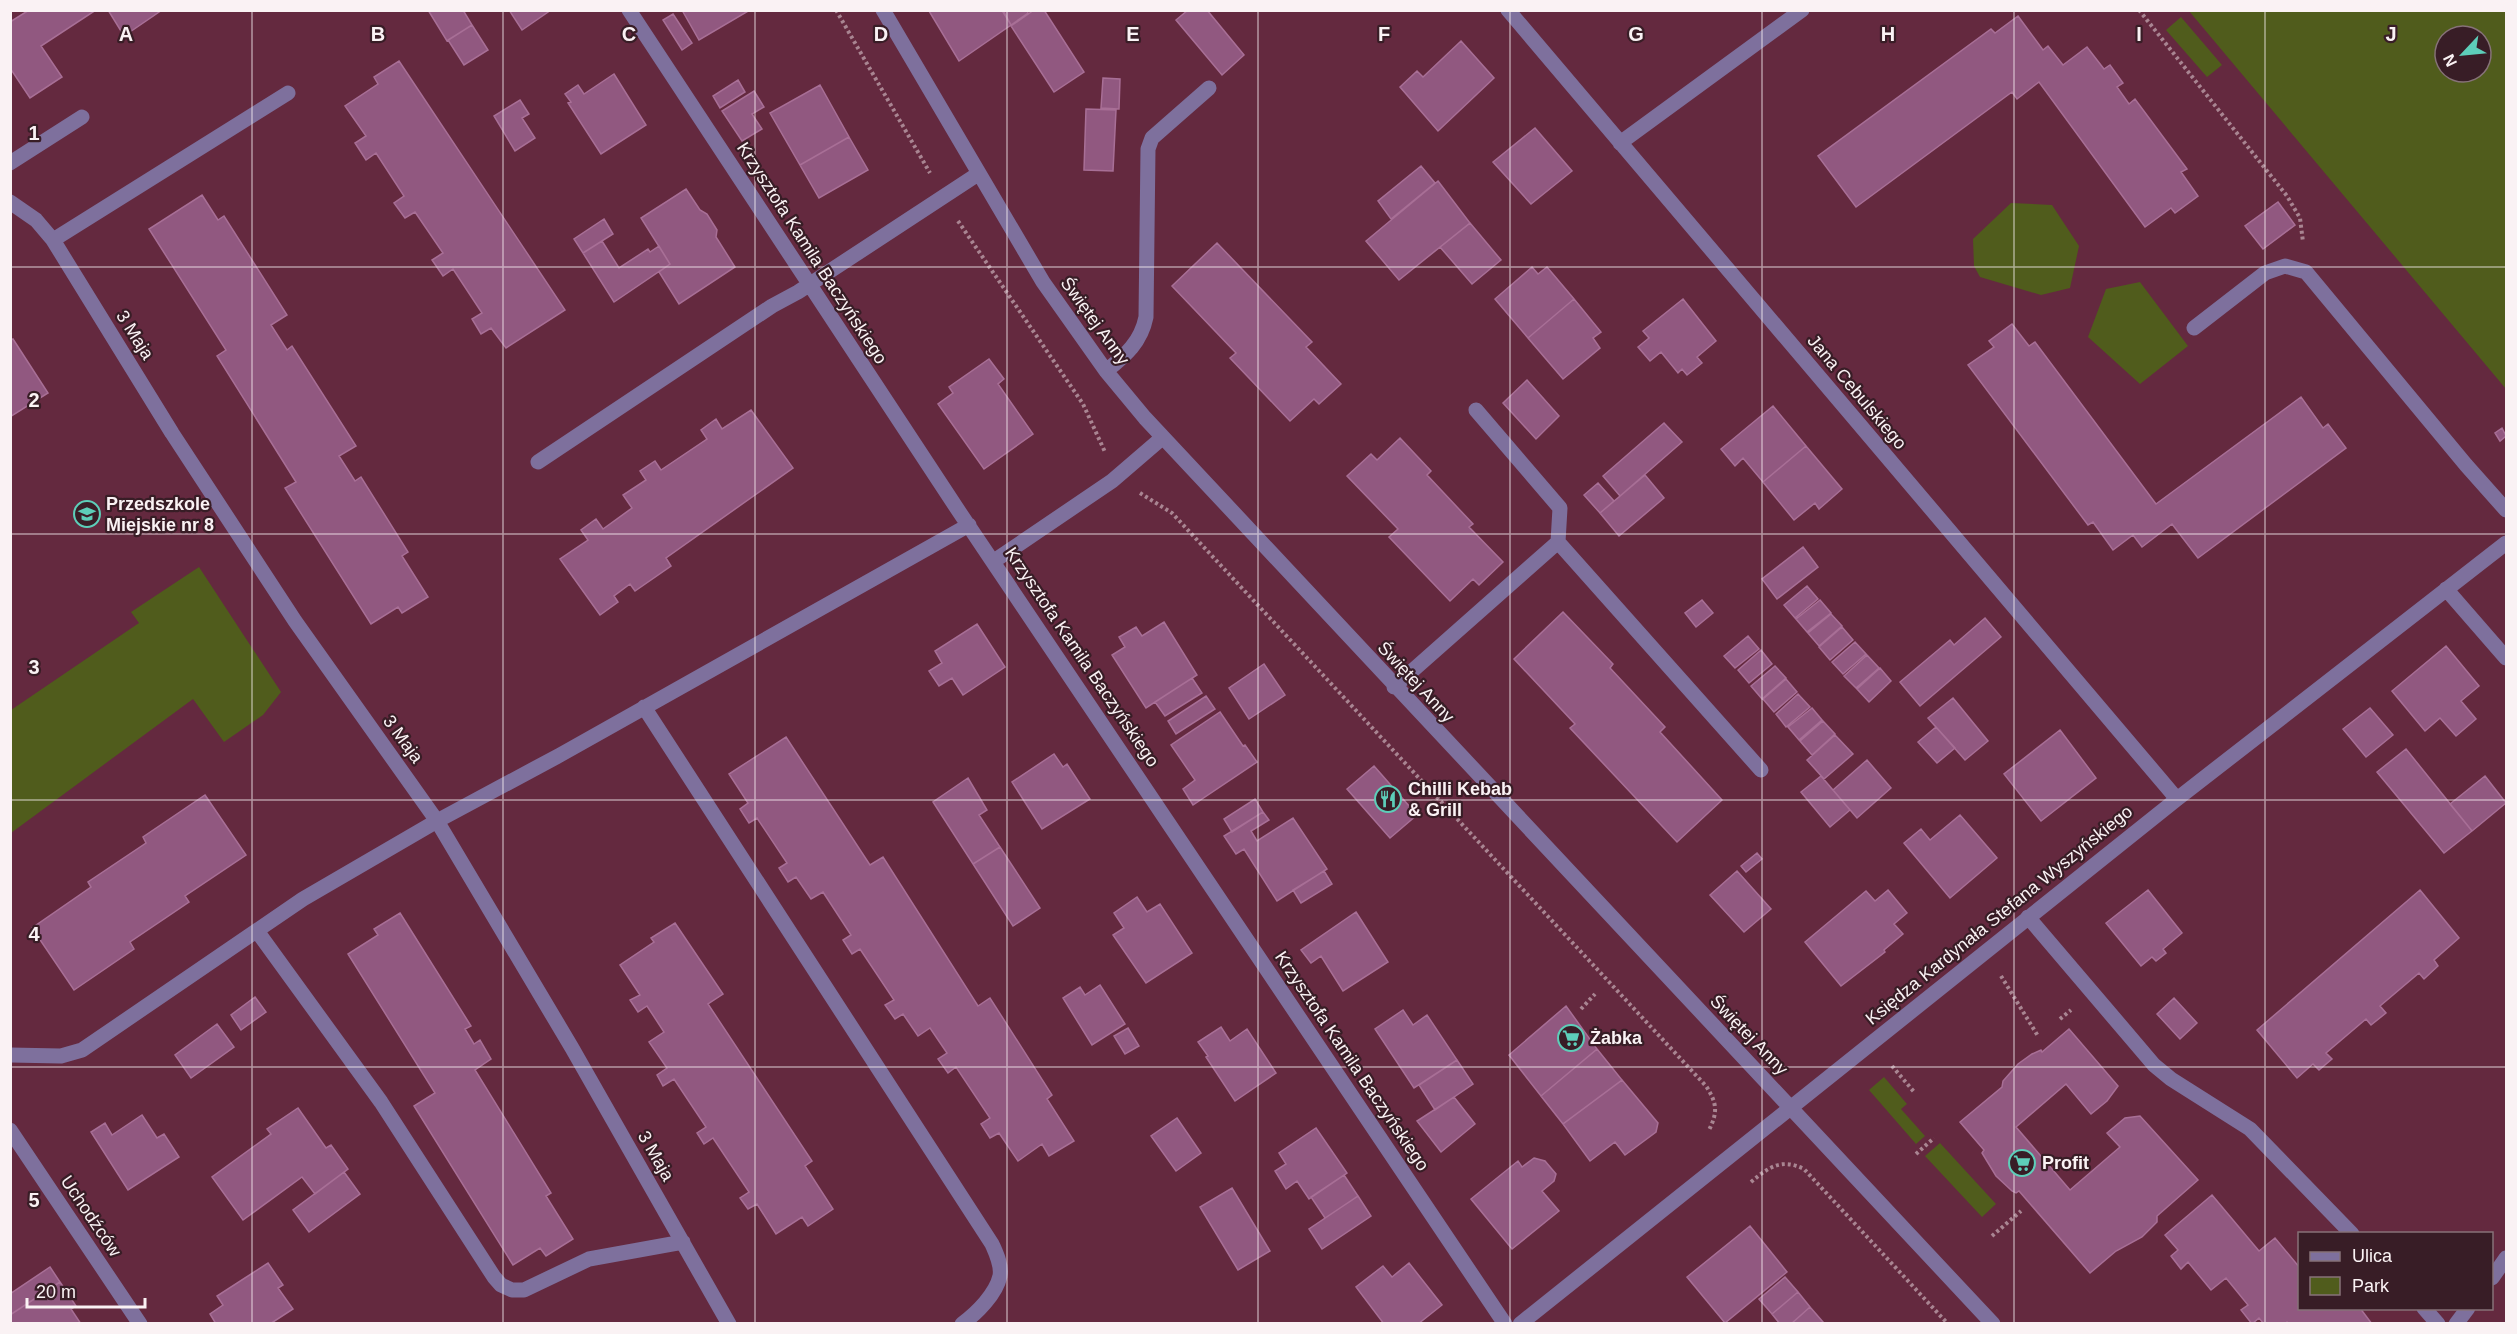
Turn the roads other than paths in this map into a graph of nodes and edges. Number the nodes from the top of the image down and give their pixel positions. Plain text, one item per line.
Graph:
1 (629, 10) edge
2 (883, 10) edge
3 (1508, 10) edge
4 (1802, 10) edge
5 (1209, 88) dead end
6 (288, 93) dead end
7 (82, 117) dead end
8 (1620, 143) junction
9 (10, 163) edge
10 (978, 174) junction
11 (10, 202) edge
12 (52, 240) junction
13 (809, 285) junction
14 (2194, 328) dead end
15 (1106, 371) junction
16 (1476, 410) dead end
17 (1162, 438) junction
18 (538, 462) dead end
19 (2506, 510) edge
20 (969, 525) junction
21 (1558, 542) junction
22 (2506, 543) edge
23 (994, 561) junction
24 (2446, 589) junction
25 (2506, 657) edge
26 (1395, 687) junction
27 (644, 707) junction
28 (1761, 770) dead end
29 (2177, 799) junction
30 (437, 821) junction
31 (2028, 917) junction
32 (257, 931) junction
33 (10, 1055) edge
34 (1791, 1108) junction
35 (10, 1131) edge
36 (2351, 1232) edge
37 (683, 1242) junction
38 (2506, 1258) edge
39 (2493, 1277) edge
40 (2426, 1310) edge
41 (2466, 1310) edge
42 (140, 1323) edge
43 (729, 1323) edge
44 (962, 1323) edge
45 (1505, 1323) edge
46 (1521, 1323) edge
47 (1993, 1323) edge
48 (2438, 1323) edge
49 (2456, 1323) edge

1 - 13 street, Krzysztofa Kamila Baczyńskiego
2 - 10 street, Świętej Anny
3 - 8 street, Jana Cebulskiego
4 - 8 street
5 - 15 street
6 - 12 street
7 - 9 street
8 - 29 street, Jana Cebulskiego
10 - 13 street
10 - 15 street, Świętej Anny
11 - 12 street, 3 Maja
12 - 30 street, 3 Maja
13 - 18 street
13 - 20 street, Krzysztofa Kamila Baczyńskiego
14 - 19 street
15 - 17 street, Świętej Anny
16 - 21 street
17 - 23 street
17 - 26 street, Świętej Anny
20 - 23 street, Krzysztofa Kamila Baczyńskiego
20 - 27 street
21 - 26 street
21 - 28 street
22 - 24 street, Księdza Kardynała Stefana Wyszyńskiego
23 - 45 street, Krzysztofa Kamila Baczyńskiego
24 - 25 street
24 - 29 street, Księdza Kardynała Stefana Wyszyńskiego
26 - 34 street, Świętej Anny
27 - 30 street
27 - 44 street
29 - 31 street, Księdza Kardynała Stefana Wyszyńskiego
30 - 32 street
30 - 37 street, 3 Maja
31 - 34 street, Księdza Kardynała Stefana Wyszyńskiego
31 - 36 street
32 - 33 street
32 - 37 street
34 - 46 street, Księdza Kardynała Stefana Wyszyńskiego
34 - 47 street, Świętej Anny
35 - 42 street, Uchodźców
37 - 43 street, 3 Maja
38 - 39 street
40 - 48 street
41 - 49 street

